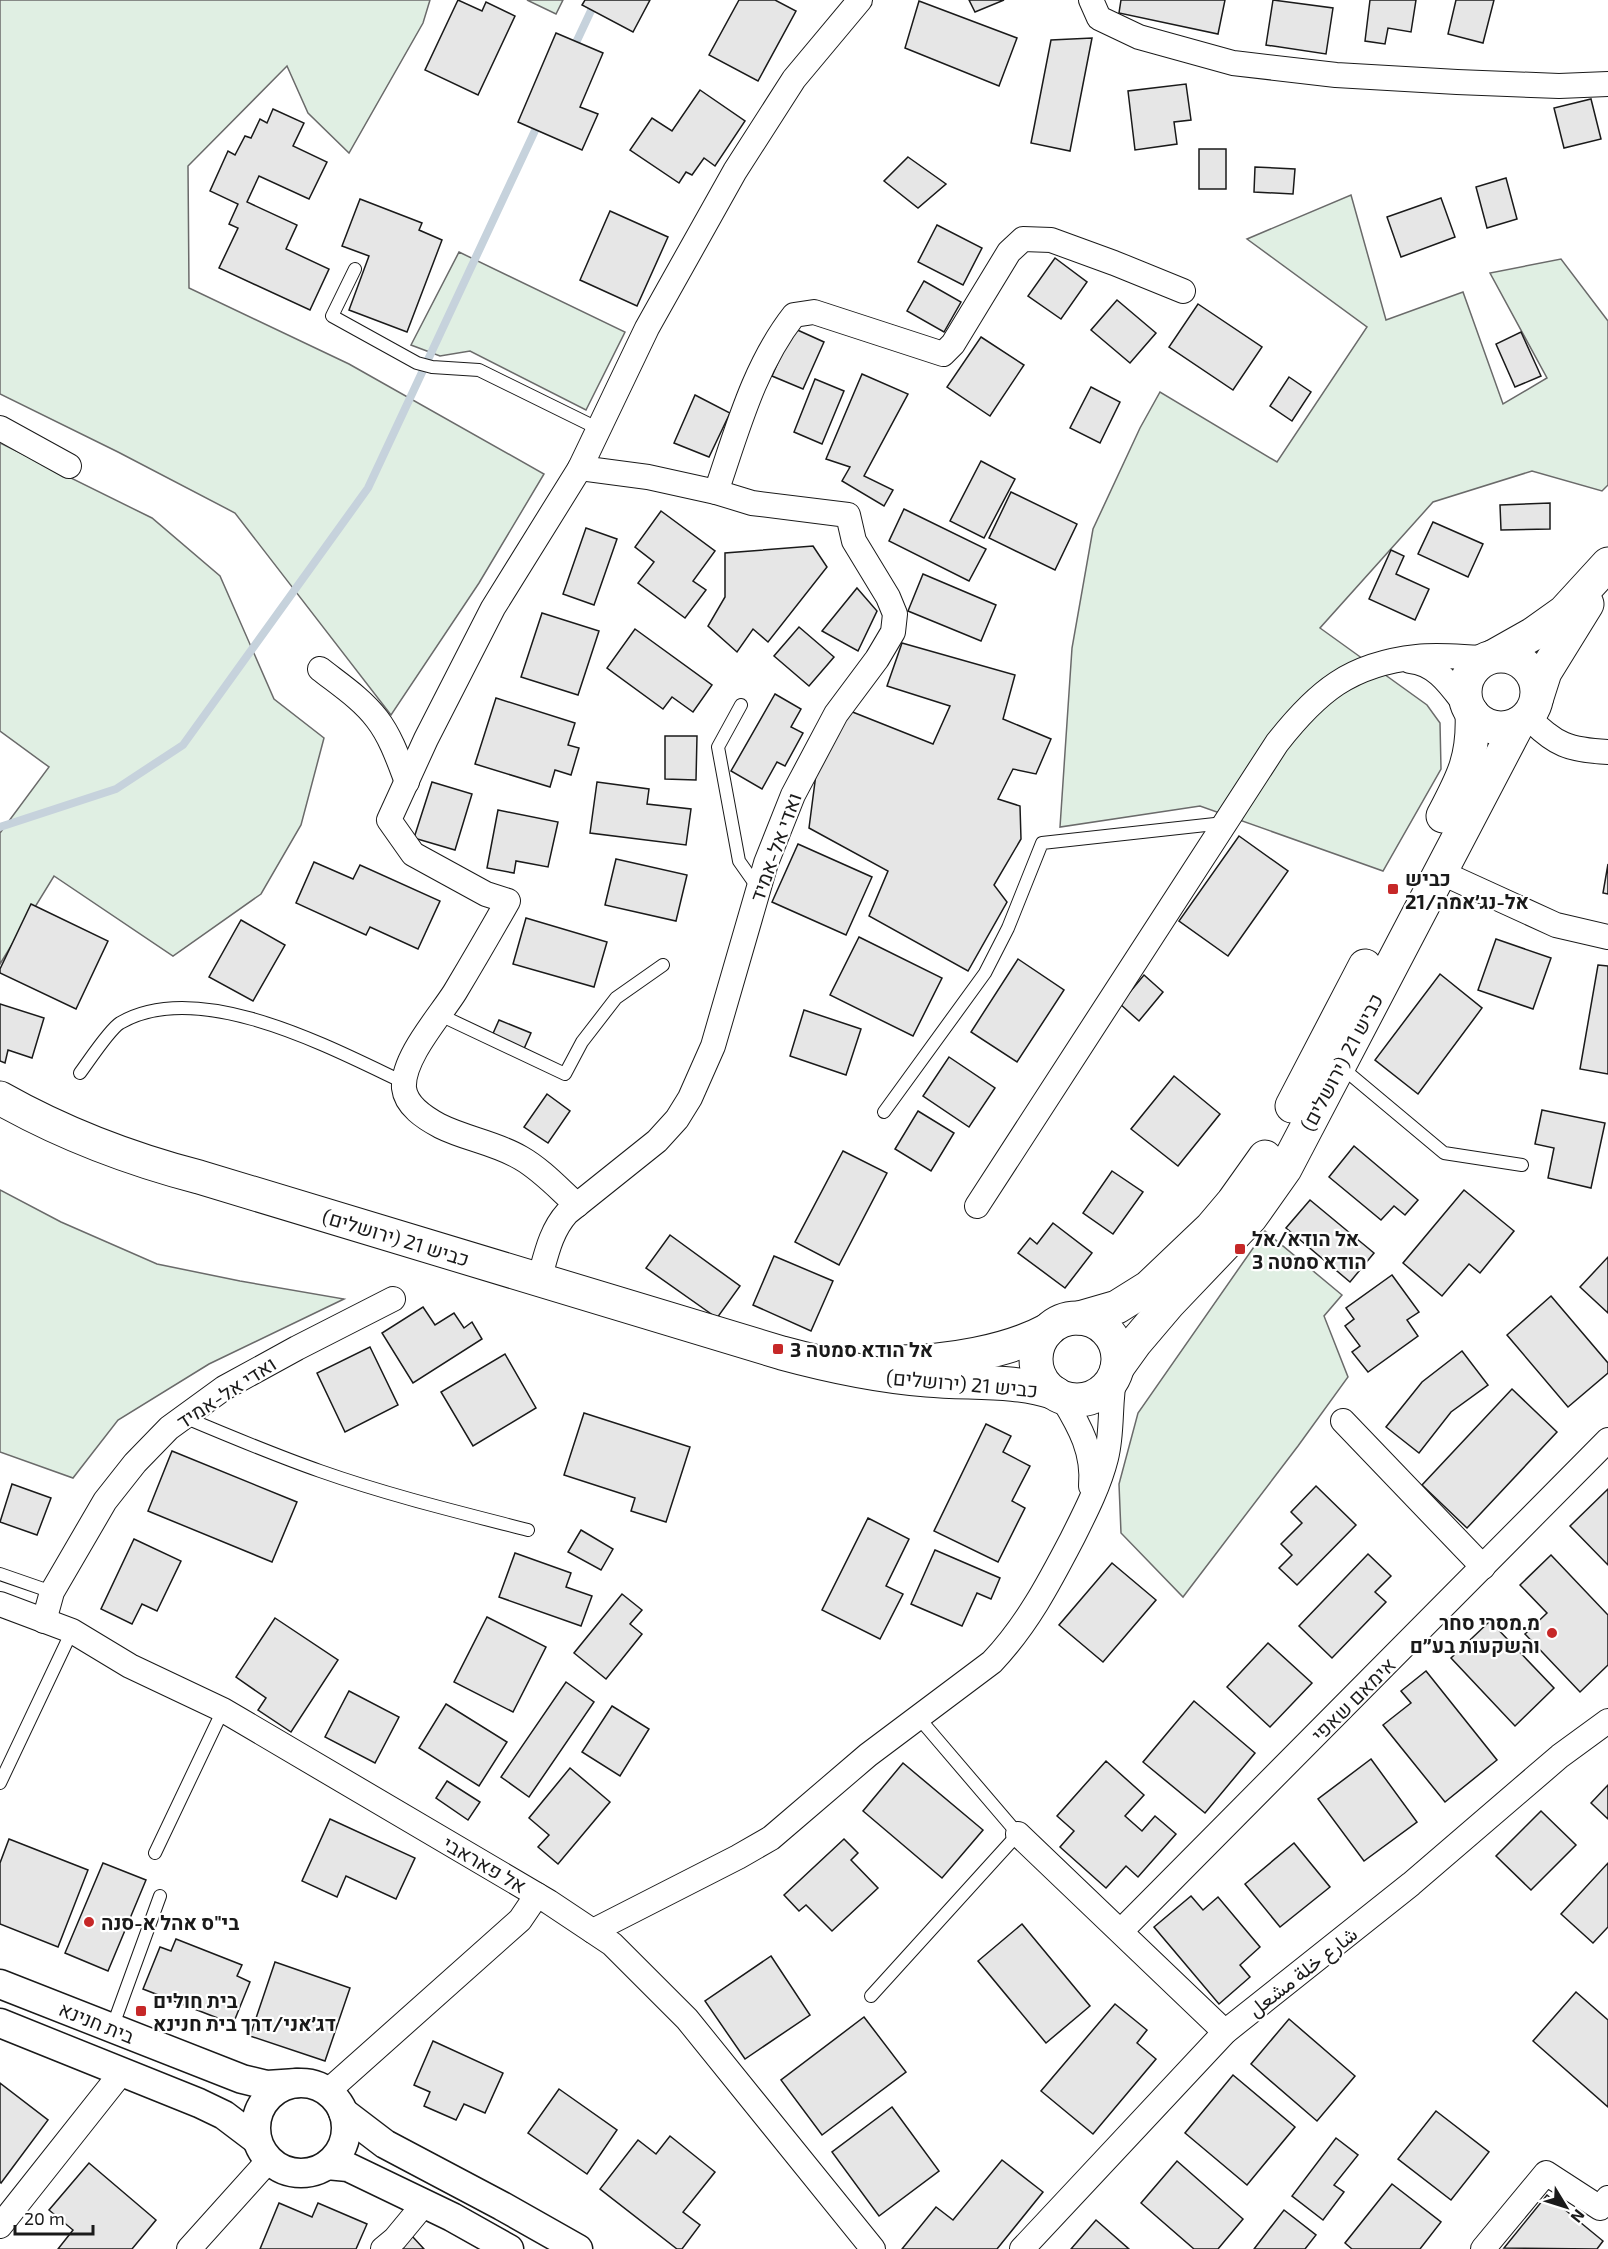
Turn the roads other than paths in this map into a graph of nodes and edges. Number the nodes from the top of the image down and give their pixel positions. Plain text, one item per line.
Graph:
1 (860, 0) edge
2 (1091, 0) edge
3 (1608, 84) edge
4 (355, 268) dead end
5 (1183, 291) dead end
6 (0, 428) edge
7 (599, 429) junction
8 (69, 466) dead end
9 (580, 468) junction
10 (716, 492) junction
11 (1608, 566) edge
12 (1492, 657) junction
13 (1389, 662) junction
14 (320, 669) dead end
15 (741, 705) dead end
16 (1469, 710) junction
17 (1528, 712) junction
18 (1608, 752) edge
19 (407, 782) junction
20 (1225, 823) junction
21 (1440, 872) junction
22 (758, 888) junction
23 (1608, 937) edge
24 (663, 964) dead end
25 (440, 1015) junction
26 (1339, 1066) junction
27 (80, 1073) dead end
28 (405, 1083) junction
29 (0, 1098) edge
30 (884, 1112) dead end
31 (1522, 1165) dead end
32 (577, 1205) junction
33 (976, 1206) dead end
34 (539, 1280) junction
35 (393, 1299) dead end
36 (1079, 1318) junction
37 (1048, 1330) junction
38 (798, 1358) junction
39 (1116, 1372) junction
40 (1059, 1396) junction
41 (184, 1417) junction
42 (1343, 1421) dead end
43 (1608, 1440) edge
44 (1083, 1517) junction
45 (528, 1530) dead end
46 (1483, 1567) junction
47 (0, 1574) edge
48 (52, 1592) junction
49 (0, 1604) edge
50 (44, 1621) junction
51 (72, 1631) junction
52 (223, 1710) junction
53 (918, 1717) junction
54 (1608, 1721) edge
55 (0, 1783) edge
56 (1018, 1834) junction
57 (155, 1853) dead end
58 (537, 1894) junction
59 (160, 1896) dead end
60 (593, 1931) junction
61 (1121, 1931) junction
62 (0, 1984) edge
63 (871, 1996) dead end
64 (0, 2023) edge
65 (112, 2028) junction
66 (1225, 2031) junction
67 (122, 2072) junction
68 (297, 2083) junction
69 (335, 2102) junction
70 (263, 2150) junction
71 (327, 2165) junction
72 (1608, 2198) edge
73 (424, 2204) junction
74 (0, 2226) edge
75 (189, 2249) edge
76 (383, 2249) edge
77 (509, 2249) edge
78 (578, 2249) edge
79 (873, 2249) edge
80 (1022, 2249) edge
81 (1483, 2249) edge

1 - 7 street
2 - 3 street
4 - 7 lane
5 - 10 street
6 - 8 street
7 - 9 street
9 - 10 street
9 - 19 street
10 - 22 street, ואדי אל-אמיד
11 - 12 main road, כביש 21 (ירושלים)
11 - 17 main road, כביש 21 (ירושלים)
12 - 13 street
12 - 16 main road
12 - 17 main road
13 - 16 street
13 - 20 street
14 - 19 street
15 - 22 lane
16 - 17 main road
16 - 36 main road, כביש 21 (ירושלים)
17 - 18 street
17 - 21 main road, כביש 21 (ירושלים)
19 - 25 street
20 - 30 lane
20 - 33 street
21 - 23 street
21 - 26 main road, כביש 21 (ירושלים)
22 - 32 street, ואדי אל-אמיד
24 - 25 lane
25 - 28 street
26 - 31 lane
26 - 39 main road, כביש 21 (ירושלים)
27 - 28 lane
28 - 32 street
29 - 34 main road, כביש 21 (ירושלים)
32 - 34 street, ואדי אל-אמיד
34 - 38 main road, כביש 21 (ירושלים)
35 - 41 street, ואדי אל-אמיד
36 - 37 main road
36 - 39 main road
37 - 38 main road, כביש 21 (ירושלים)
37 - 40 main road
38 - 40 main road, כביש 21 (ירושלים)
39 - 40 main road
39 - 44 street
40 - 44 street
41 - 45 lane
41 - 48 street, ואדי אל-אמיד
42 - 46 street
43 - 46 street, אימאם שאפי
44 - 53 street
46 - 61 street, אימאם שאפי
47 - 48 lane
48 - 50 street, ואדי אל-אמיד
49 - 50 street, אל פאראבי
50 - 51 street, אל פאראבי
51 - 52 street, אל פאראבי
51 - 55 lane
52 - 57 lane
52 - 58 street, אל פאראבי
53 - 56 lane
53 - 60 street
54 - 66 street, شارع خلة مشعل
56 - 61 street
56 - 63 lane
58 - 60 street, אל פאראבי
58 - 69 street
59 - 65 lane
60 - 79 street, אל פאראבי
61 - 66 street
62 - 65 street, בית חנינא
64 - 67 street, בית חנינא
65 - 68 street, בית חנינא
66 - 80 street, شارع خلة مشعل
67 - 70 street, בית חנינא
67 - 74 street
68 - 69 street
68 - 70 street
69 - 71 street
69 - 78 street
70 - 71 street
70 - 75 street
71 - 73 street
72 - 81 street
73 - 76 street
73 - 77 street

